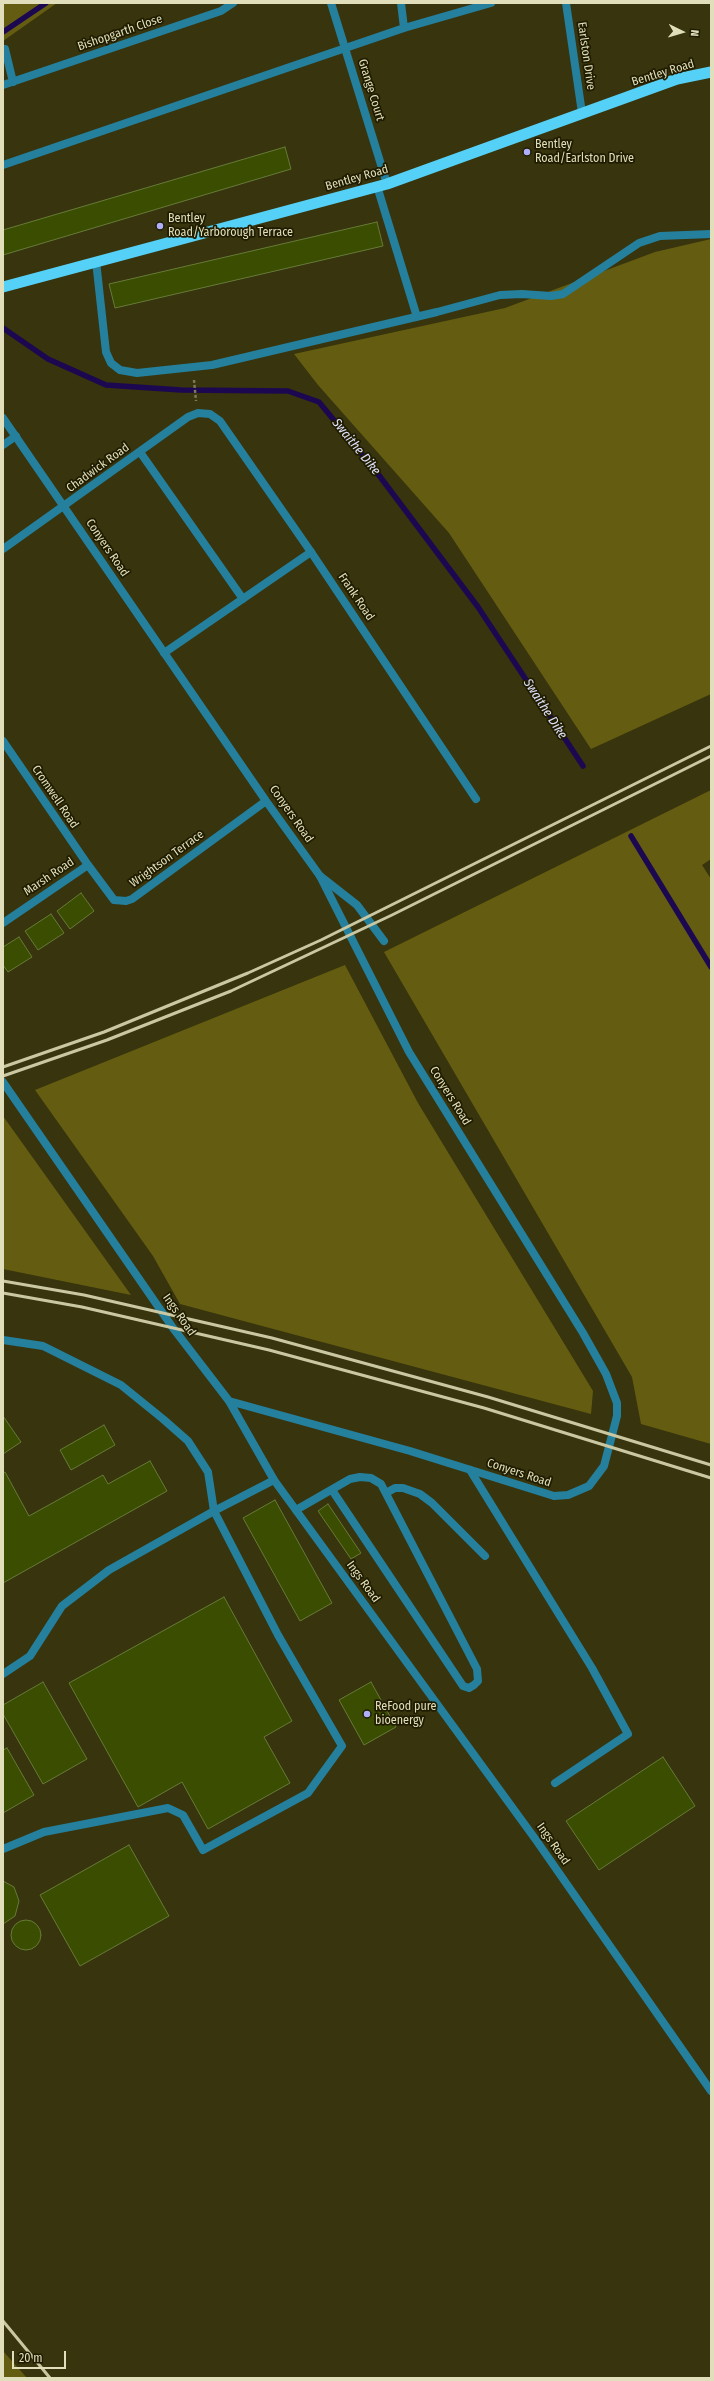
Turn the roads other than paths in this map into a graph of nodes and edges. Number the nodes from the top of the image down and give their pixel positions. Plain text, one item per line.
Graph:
1 (233, 3) edge
2 (331, 3) edge
3 (401, 3) edge
4 (491, 3) edge
5 (566, 3) edge
6 (404, 28) junction
7 (345, 48) junction
8 (5, 49) dead end
9 (711, 74) edge
10 (14, 82) junction
11 (3, 85) edge
12 (582, 113) junction
13 (3, 165) edge
14 (382, 185) junction
15 (711, 234) edge
16 (96, 261) junction
17 (3, 287) edge
18 (417, 317) junction
19 (210, 414) joint
20 (3, 418) edge
21 (16, 436) junction
22 (3, 445) edge
23 (140, 452) junction
24 (65, 506) junction
25 (3, 549) edge
26 (311, 552) junction
27 (243, 599) junction
28 (164, 653) junction
29 (3, 742) edge
30 (476, 799) dead end
31 (266, 801) junction
32 (88, 865) junction
33 (320, 876) junction
34 (3, 923) edge
35 (384, 940) dead end
36 (3, 1082) edge
37 (3, 1340) edge
38 (229, 1401) junction
39 (470, 1470) junction
40 (274, 1480) junction
41 (332, 1490) junction
42 (386, 1493) junction
43 (296, 1510) junction
44 (214, 1511) junction
45 (484, 1556) dead end
46 (3, 1674) edge
47 (555, 1783) dead end
48 (3, 1849) edge
49 (711, 2091) edge

1 - 10 street, Bishopgarth Close
2 - 7 street, Grange Court
3 - 6 street
4 - 6 street
5 - 12 street, Earlston Drive
6 - 7 street
7 - 13 street
7 - 14 street, Grange Court
8 - 10 street
9 - 12 highway, Bentley Road
10 - 11 street, Bishopgarth Close
12 - 14 highway, Bentley Road
14 - 16 highway, Bentley Road
14 - 18 street, Grange Court
15 - 18 street
16 - 17 highway, Bentley Road
16 - 18 street
19 - 23 street, Chadwick Road
19 - 26 street, Frank Road
20 - 21 street, Conyers Road
21 - 22 street
21 - 24 street, Conyers Road
23 - 24 street, Chadwick Road
23 - 27 street
24 - 25 street, Chadwick Road
24 - 28 street, Conyers Road
26 - 27 street
26 - 30 street, Frank Road
27 - 28 street
28 - 31 street, Conyers Road
29 - 32 street, Cromwell Road
31 - 32 street, Wrightson Terrace
31 - 33 street, Conyers Road
32 - 34 street, Marsh Road
33 - 35 street
33 - 39 street, Conyers Road
36 - 38 street, Ings Road
37 - 44 street
38 - 39 street, Conyers Road
38 - 40 street, Ings Road
39 - 47 street
40 - 43 street, Ings Road
40 - 44 street
41 - 42 street
41 - 42 street
41 - 43 street
42 - 45 street
43 - 49 street, Ings Road
44 - 46 street
44 - 48 street

